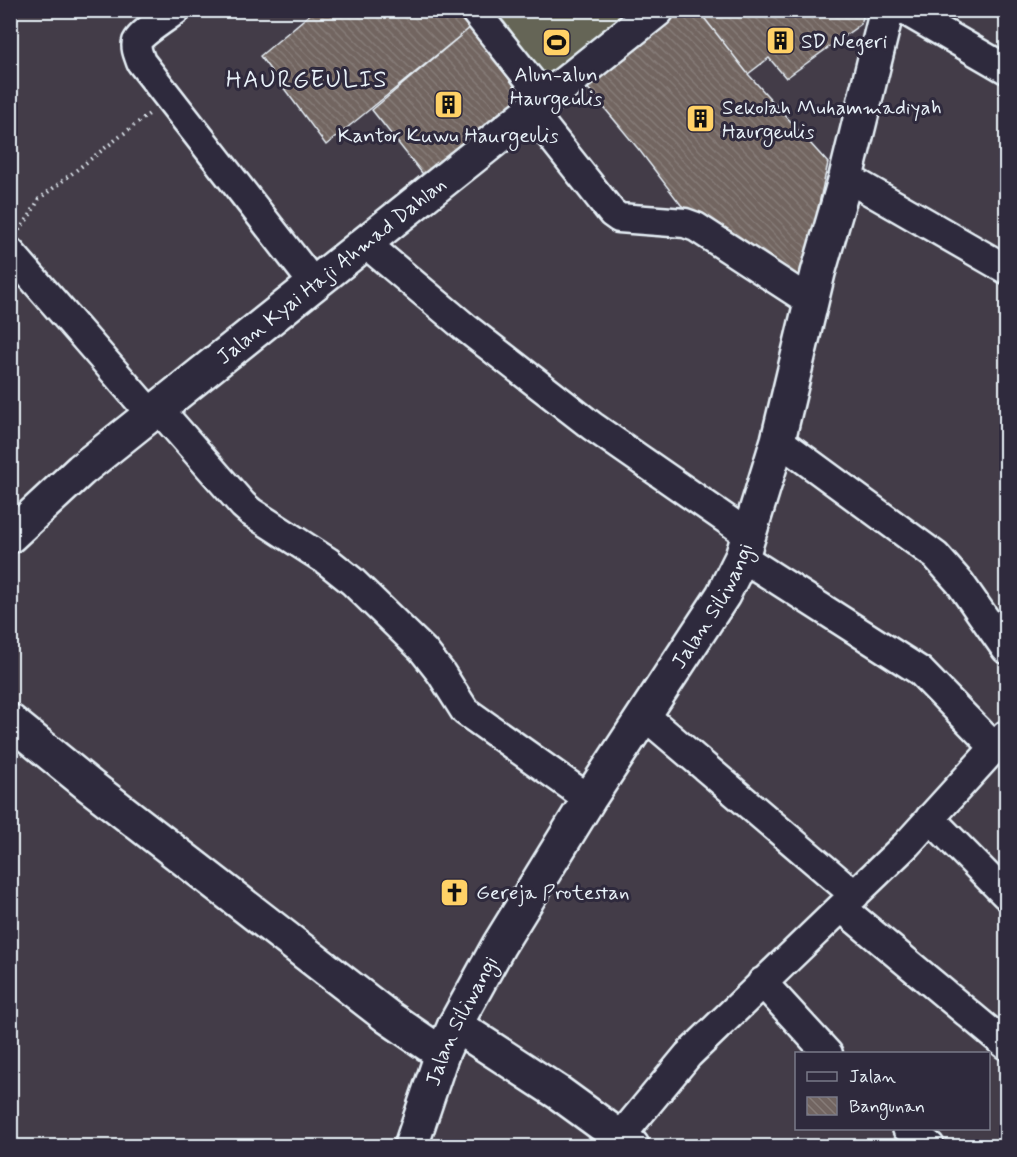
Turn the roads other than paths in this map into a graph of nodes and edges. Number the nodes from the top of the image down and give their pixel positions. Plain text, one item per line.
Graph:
1 (176, 10) edge
2 (474, 10) edge
3 (657, 10) edge
4 (887, 10) edge
5 (904, 10) edge
6 (1006, 69) edge
7 (538, 106) junction
8 (846, 177) junction
9 (14, 242) edge
10 (365, 243) junction
11 (1006, 269) edge
12 (314, 284) junction
13 (811, 302) junction
14 (154, 411) junction
15 (778, 440) junction
16 (10, 536) edge
17 (746, 546) junction
18 (1006, 649) edge
19 (644, 715) junction
20 (10, 721) edge
21 (1001, 742) edge
22 (589, 798) junction
23 (930, 818) junction
24 (1006, 895) edge
25 (849, 902) junction
26 (762, 982) junction
27 (449, 1040) junction
28 (1006, 1046) edge
29 (827, 1052) edge
30 (909, 1130) edge
31 (626, 1142) edge
32 (411, 1146) edge
33 (930, 1146) edge

1 - 12 street
2 - 7 street
3 - 7 street, Jalan Kyai Haji Ahmad Dahlan
4 - 8 street, Jalan Siliwangi
5 - 6 street
7 - 10 street, Jalan Kyai Haji Ahmad Dahlan
7 - 13 street
8 - 11 street
8 - 13 street, Jalan Siliwangi
9 - 14 street
10 - 12 street, Jalan Kyai Haji Ahmad Dahlan
10 - 17 street
12 - 14 street, Jalan Kyai Haji Ahmad Dahlan
13 - 15 street, Jalan Siliwangi
14 - 16 street, Jalan Kyai Haji Ahmad Dahlan
14 - 22 street
15 - 17 street, Jalan Siliwangi
15 - 18 street
17 - 19 street, Jalan Siliwangi
17 - 21 street
19 - 22 street, Jalan Siliwangi
19 - 25 street
20 - 27 street
21 - 23 street
22 - 27 street, Jalan Siliwangi
23 - 24 street
23 - 25 street
25 - 26 street
25 - 28 street
26 - 29 street
26 - 31 street
27 - 31 street
27 - 32 street, Jalan Siliwangi
30 - 33 street

